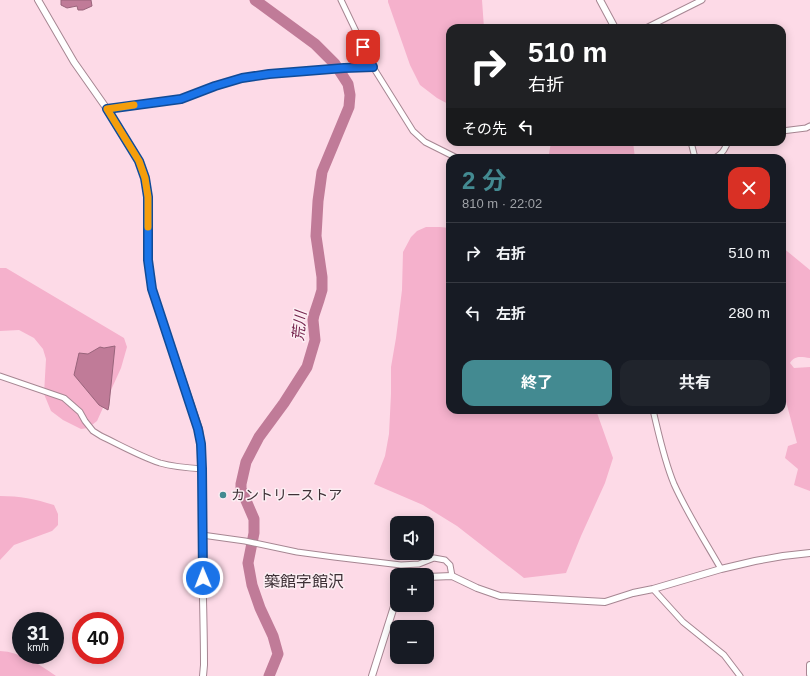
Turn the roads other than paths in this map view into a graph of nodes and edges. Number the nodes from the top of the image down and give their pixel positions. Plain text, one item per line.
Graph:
1 (38, 0) edge
2 (341, 0) edge
3 (600, 0) edge
4 (702, 0) edge
5 (613, 24) edge
6 (654, 24) edge
7 (373, 67) junction
8 (107, 109) junction
9 (810, 126) edge
10 (786, 130) edge
11 (726, 146) edge
12 (449, 154) edge
13 (720, 154) edge
14 (0, 376) edge
15 (654, 414) edge
16 (202, 469) junction
17 (202, 535) junction
18 (810, 553) edge
19 (721, 569) junction
20 (452, 576) junction
21 (434, 577) edge
22 (653, 589) junction
23 (393, 612) edge
24 (810, 665) edge
25 (810, 674) edge
26 (204, 676) edge
27 (372, 676) edge
28 (740, 676) edge

1 - 8 street
2 - 7 street
3 - 5 street
4 - 6 street
7 - 8 street
7 - 12 street
8 - 16 street
9 - 10 street
11 - 13 street
14 - 16 street
15 - 19 street
16 - 17 street
17 - 20 street
17 - 26 street
18 - 19 street
19 - 22 street
20 - 21 street
20 - 22 street
22 - 28 street
23 - 27 street
24 - 25 street

